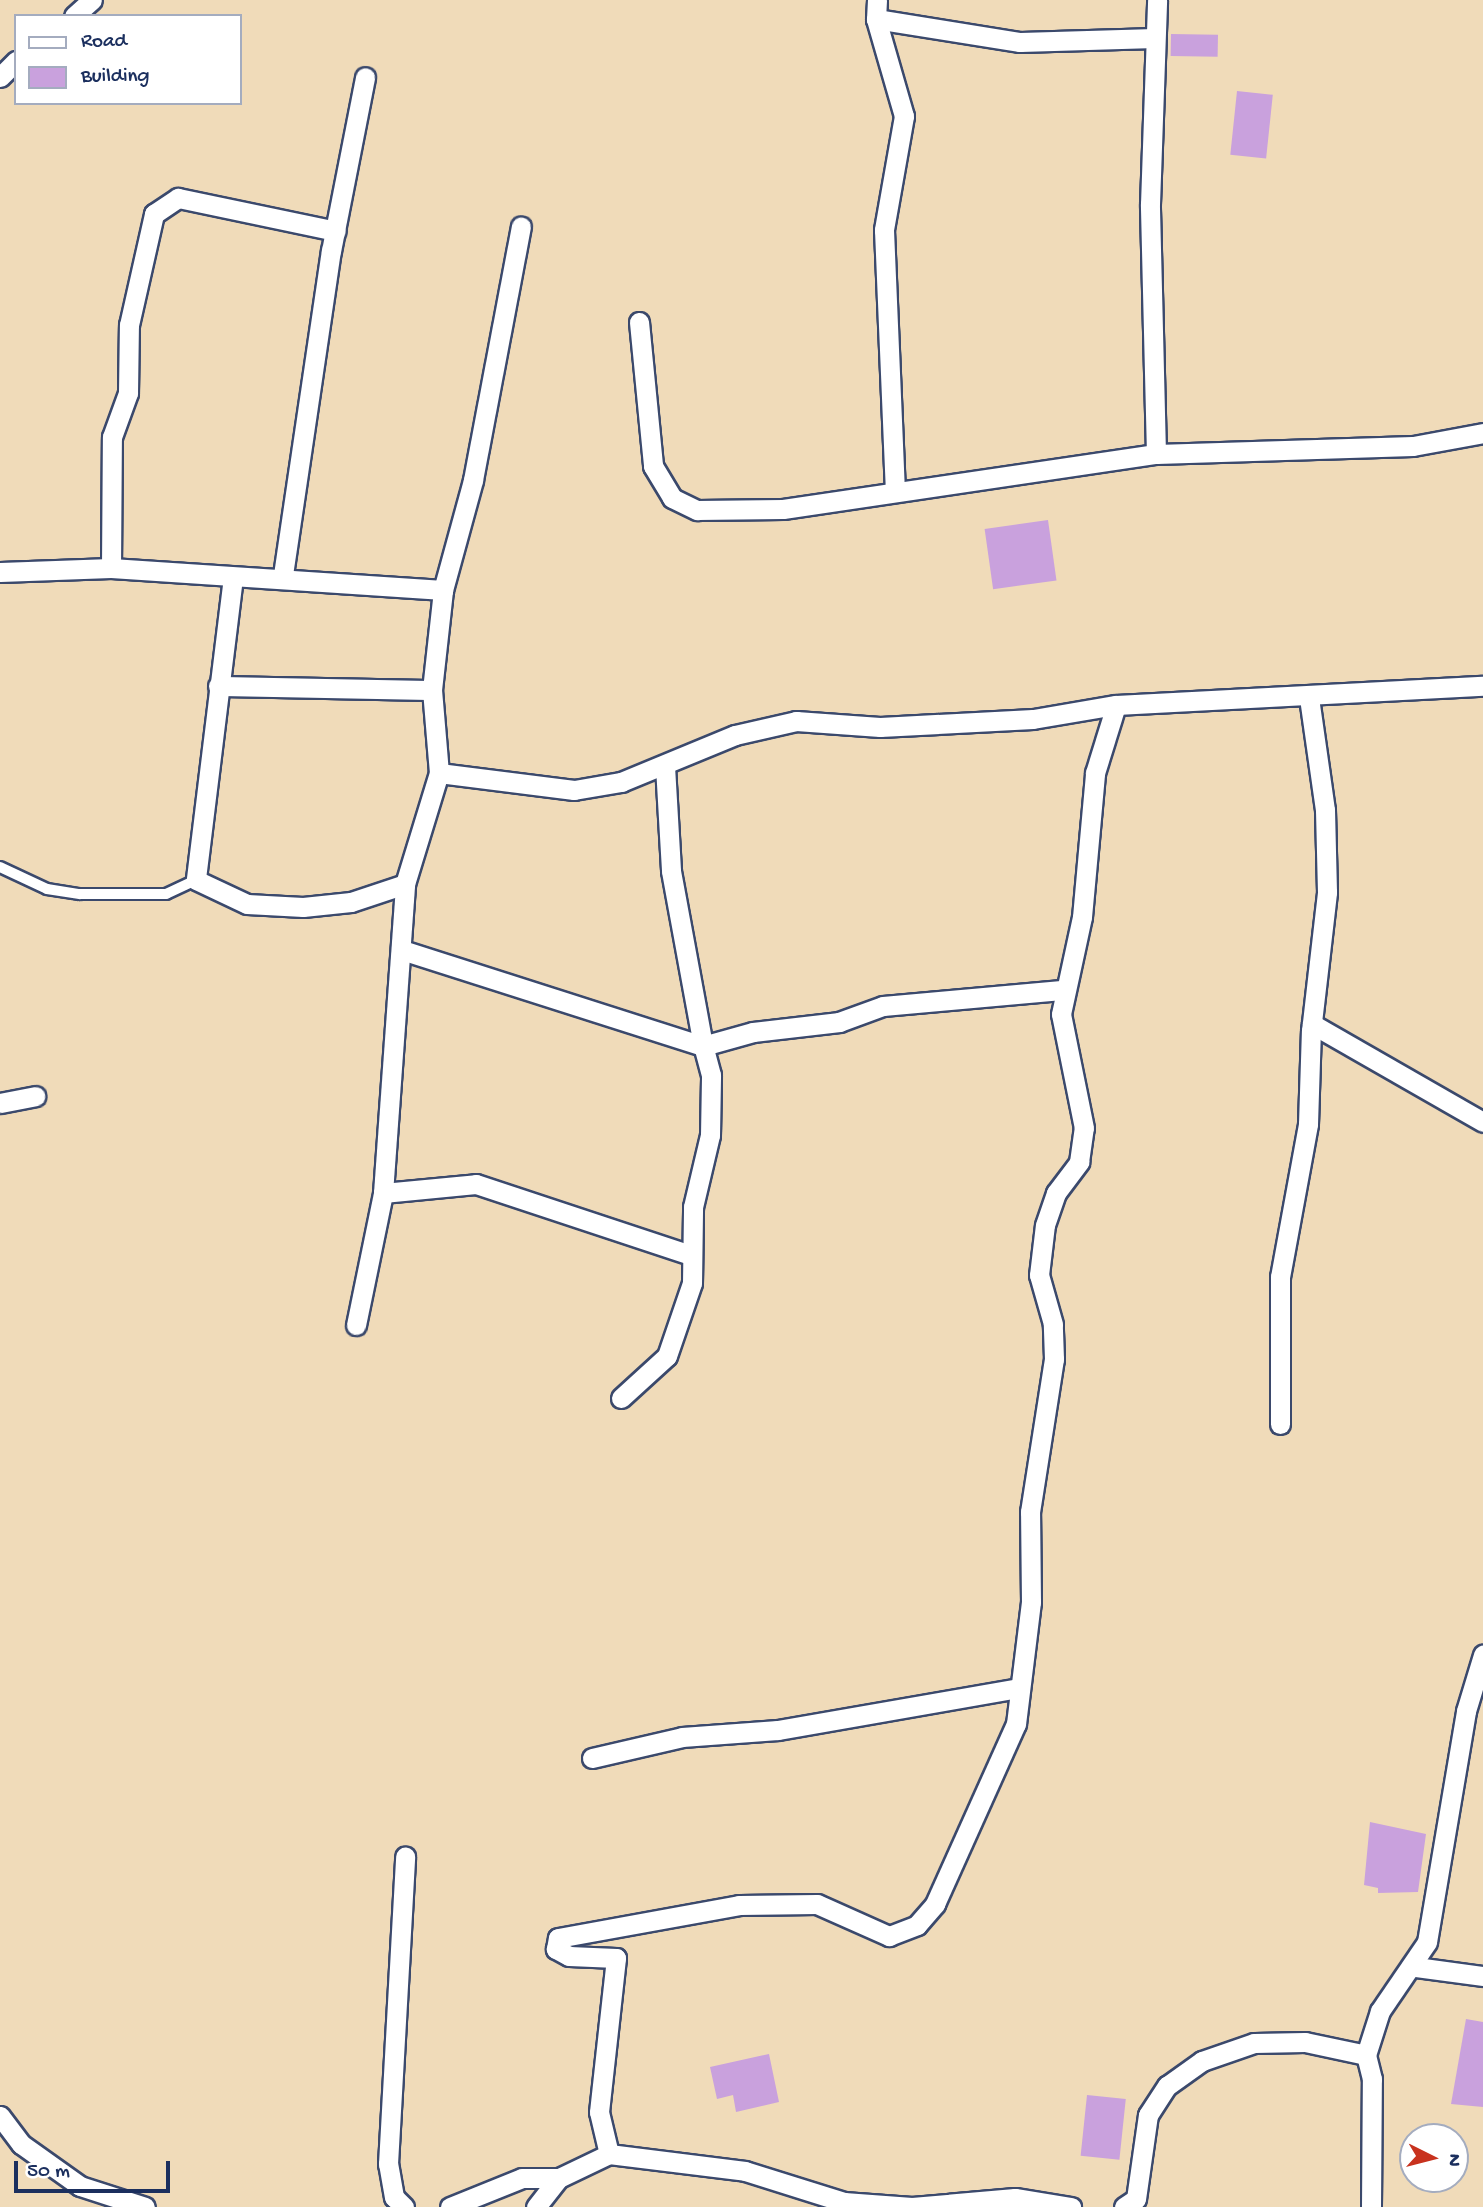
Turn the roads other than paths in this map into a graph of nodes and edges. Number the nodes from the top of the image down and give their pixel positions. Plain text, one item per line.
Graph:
1 (92, 0) edge
2 (1157, 0) edge
3 (876, 10) edge
4 (76, 14) edge
5 (1155, 38) junction
6 (14, 63) edge
7 (0, 77) edge
8 (365, 77) dead end
9 (521, 227) dead end
10 (336, 231) junction
11 (639, 322) dead end
12 (1483, 433) edge
13 (1156, 454) junction
14 (895, 490) junction
15 (111, 568) junction
16 (0, 572) edge
17 (283, 575) junction
18 (233, 577) junction
19 (443, 590) junction
20 (218, 686) junction
21 (1483, 686) edge
22 (432, 690) junction
23 (1309, 698) junction
24 (1116, 705) junction
25 (665, 766) junction
26 (439, 773) junction
27 (0, 867) edge
28 (196, 880) junction
29 (405, 884) junction
30 (402, 950) junction
31 (1064, 990) junction
32 (1311, 1024) junction
33 (703, 1046) junction
34 (35, 1096) dead end
35 (0, 1103) edge
36 (1483, 1122) edge
37 (383, 1193) junction
38 (691, 1255) junction
39 (356, 1325) dead end
40 (621, 1398) dead end
41 (1280, 1424) dead end
42 (1483, 1655) edge
43 (1019, 1688) junction
44 (592, 1758) dead end
45 (405, 1856) dead end
46 (1416, 1967) junction
47 (1483, 1976) edge
48 (1366, 2055) junction
49 (0, 2116) edge
50 (609, 2154) junction
51 (559, 2178) junction
52 (1138, 2204) edge
53 (145, 2207) edge
54 (404, 2207) edge
55 (450, 2207) edge
56 (536, 2207) edge
57 (1071, 2207) edge
58 (1371, 2207) edge

1 - 4 street
2 - 5 street
3 - 5 street
3 - 14 street
5 - 13 street
6 - 7 street
8 - 10 street
9 - 19 street
10 - 15 street
10 - 17 street
11 - 14 street
12 - 13 street
13 - 14 street
15 - 16 street
15 - 18 street
17 - 18 street
17 - 19 street
18 - 20 street
19 - 22 street
20 - 22 street
20 - 28 street
21 - 23 street
22 - 26 street
23 - 24 street
23 - 32 street
24 - 25 street
24 - 31 street
25 - 26 street
25 - 33 street
26 - 29 street
27 - 28 lane
28 - 29 street
29 - 30 street
30 - 33 street
30 - 37 street
31 - 33 street
31 - 43 street
32 - 36 street
32 - 41 street
33 - 38 street
34 - 35 street
37 - 38 street
37 - 39 street
38 - 40 street
42 - 46 street
43 - 44 street
43 - 50 street
45 - 54 street
46 - 47 street
46 - 48 street
48 - 52 street
48 - 58 street
49 - 53 street
50 - 51 street
50 - 57 street
51 - 55 street
51 - 56 street

